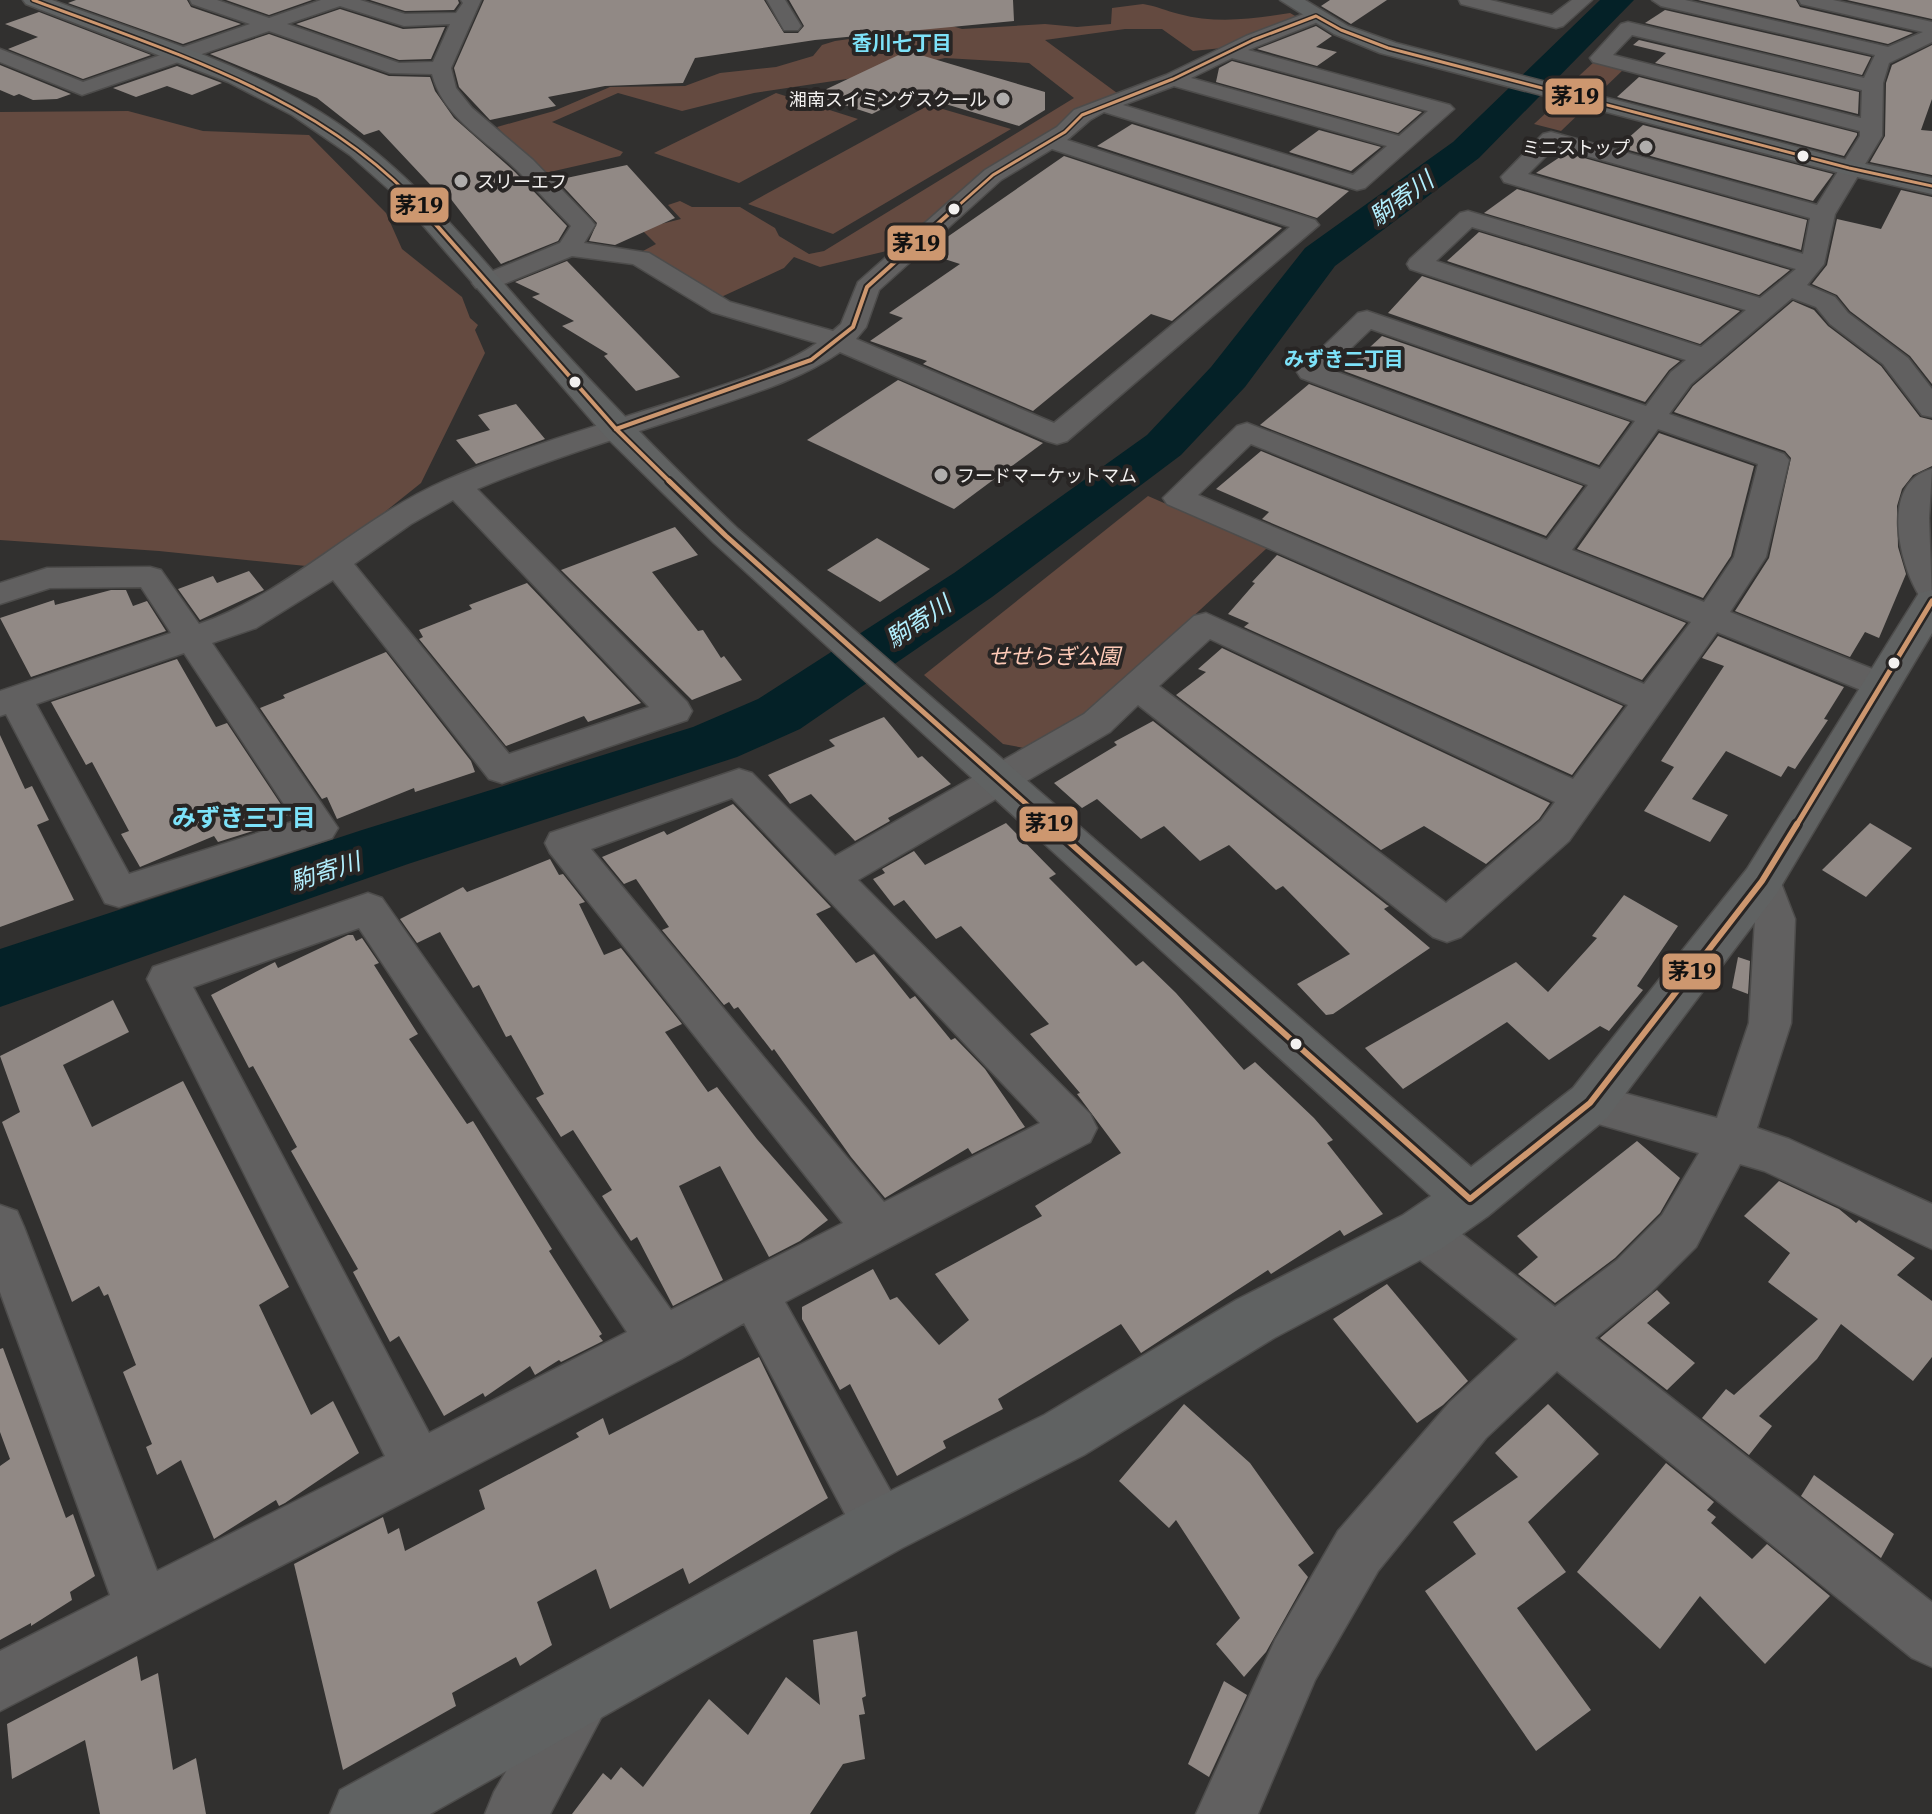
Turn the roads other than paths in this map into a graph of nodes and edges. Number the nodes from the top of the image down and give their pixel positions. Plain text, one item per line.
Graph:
1 (33, 0) edge
2 (340, 0) edge
3 (776, 0) edge
4 (1290, 0) edge
5 (1468, 0) edge
6 (1583, 0) edge
7 (1661, 0) edge
8 (1808, 0) edge
9 (217, 2) edge
10 (474, 5) edge
11 (1316, 16) junction
12 (269, 25) junction
13 (791, 26) dead end
14 (1932, 28) edge
15 (1932, 35) edge
16 (1232, 52) junction
17 (1890, 53) junction
18 (182, 56) junction
19 (2, 57) edge
20 (441, 68) junction
21 (1173, 79) junction
22 (1873, 86) junction
23 (1102, 105) junction
24 (1872, 127) junction
25 (1049, 141) junction
26 (1403, 144) junction
27 (1849, 168) junction
28 (1932, 186) edge
29 (1823, 214) junction
30 (569, 248) junction
31 (1812, 264) junction
32 (485, 283) junction
33 (1788, 287) junction
34 (1762, 307) junction
35 (838, 341) junction
36 (1704, 357) junction
37 (1932, 409) edge
38 (1652, 417) junction
39 (616, 429) junction
40 (1932, 478) edge
41 (1605, 481) junction
42 (457, 486) junction
43 (1553, 554) junction
44 (336, 563) junction
45 (1932, 591) edge
46 (0, 594) edge
47 (1932, 601) edge
48 (1711, 616) junction
49 (192, 639) junction
50 (1883, 686) junction
51 (1139, 688) junction
52 (1651, 701) junction
53 (8, 702) edge
54 (996, 779) junction
55 (1580, 798) junction
56 (832, 876) junction
57 (1762, 881) junction
58 (1590, 1103) junction
59 (1731, 1139) junction
60 (1470, 1199) junction
61 (0, 1227) edge
62 (1932, 1227) edge
63 (878, 1231) junction
64 (1422, 1232) junction
65 (755, 1295) junction
66 (1557, 1337) junction
67 (663, 1342) junction
68 (418, 1466) junction
69 (881, 1527) junction
70 (143, 1608) junction
71 (1932, 1638) edge
72 (0, 1682) edge
73 (587, 1690) junction
74 (364, 1814) edge
75 (516, 1814) edge
76 (1227, 1814) edge

1 - 18 street
2 - 10 street
2 - 12 street
3 - 13 street
4 - 11 street
5 - 6 street
7 - 17 street
8 - 14 street
9 - 12 street
10 - 20 street
11 - 16 street
11 - 27 street
12 - 18 street
12 - 20 street
15 - 17 street
16 - 21 street
16 - 26 street
17 - 22 street
18 - 19 street
18 - 32 street
20 - 30 street
21 - 23 street
21 - 26 street
22 - 24 street
22 - 24 street
23 - 25 street
23 - 26 street
24 - 27 street
25 - 35 street
25 - 35 street
27 - 28 street
27 - 29 street
29 - 31 street
29 - 31 street
30 - 32 street
30 - 35 street
31 - 33 street
32 - 39 street
33 - 34 street
33 - 37 street
34 - 36 street
34 - 36 street
35 - 39 street
36 - 38 street
38 - 41 street
38 - 41 street
38 - 48 street
39 - 42 street
39 - 54 street
40 - 45 street
41 - 43 street
42 - 44 street
42 - 44 street
43 - 48 street
43 - 52 street
44 - 49 street
46 - 49 street
47 - 50 street
48 - 50 street
48 - 52 street
49 - 53 street
49 - 53 street
50 - 57 street
51 - 54 street
51 - 55 street
51 - 55 street
52 - 55 street
54 - 56 street
54 - 60 street
56 - 63 street
56 - 63 street
57 - 58 street
57 - 59 street
58 - 59 street
58 - 60 street
59 - 62 street
59 - 66 street
60 - 64 street
61 - 70 street
63 - 65 street
64 - 66 street
64 - 69 street
65 - 67 street
65 - 69 street
66 - 71 street
66 - 76 street
67 - 68 street
67 - 68 street
68 - 70 street
69 - 73 street
70 - 72 street
73 - 74 street
73 - 75 street

